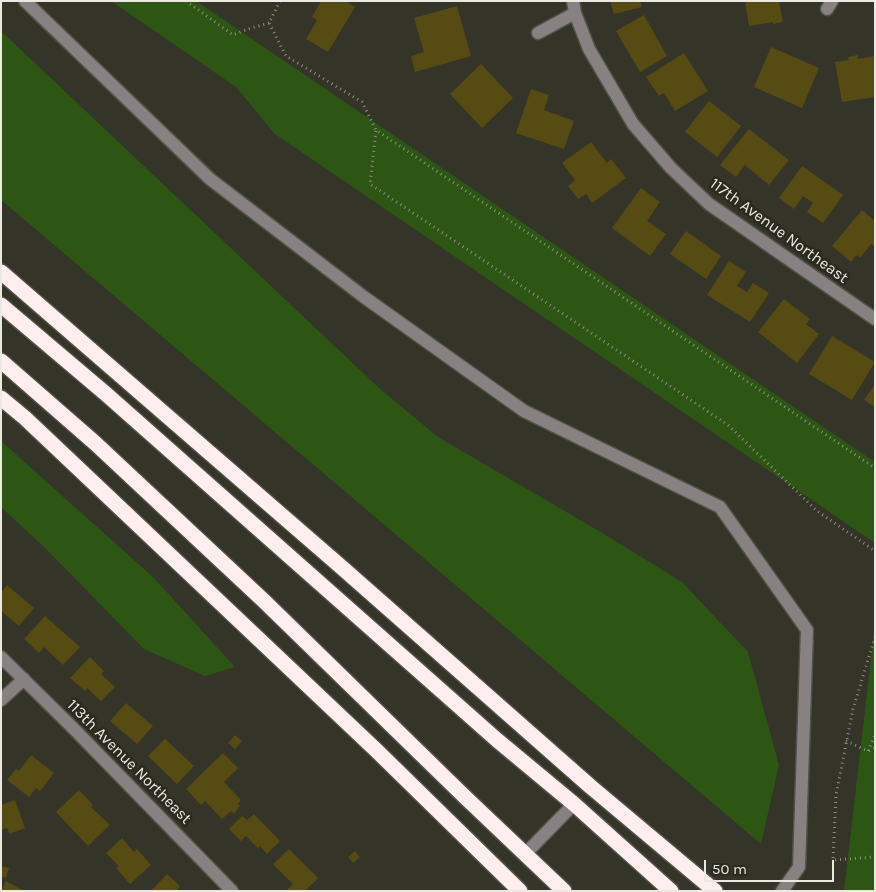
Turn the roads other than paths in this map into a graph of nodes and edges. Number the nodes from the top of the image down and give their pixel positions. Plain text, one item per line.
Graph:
1 (25, 1) edge
2 (574, 7) edge
3 (538, 33) dead end
4 (1, 272) edge
5 (1, 304) edge
6 (875, 319) edge
7 (1, 361) edge
8 (1, 398) edge
9 (1, 658) edge
10 (24, 679) junction
11 (1, 700) edge
12 (574, 804) junction
13 (525, 854) junction
14 (232, 891) edge
15 (520, 891) edge
16 (564, 891) edge
17 (671, 891) edge
18 (715, 891) edge
19 (782, 891) edge

1 - 19 street
2 - 3 street, 117th Avenue Northeast
2 - 6 street, 117th Avenue Northeast
4 - 18 highway
5 - 12 highway
7 - 13 highway
8 - 15 highway
9 - 10 street, 113th Avenue Northeast
10 - 11 street
10 - 14 street, 113th Avenue Northeast
12 - 13 street
12 - 17 highway
13 - 16 highway

